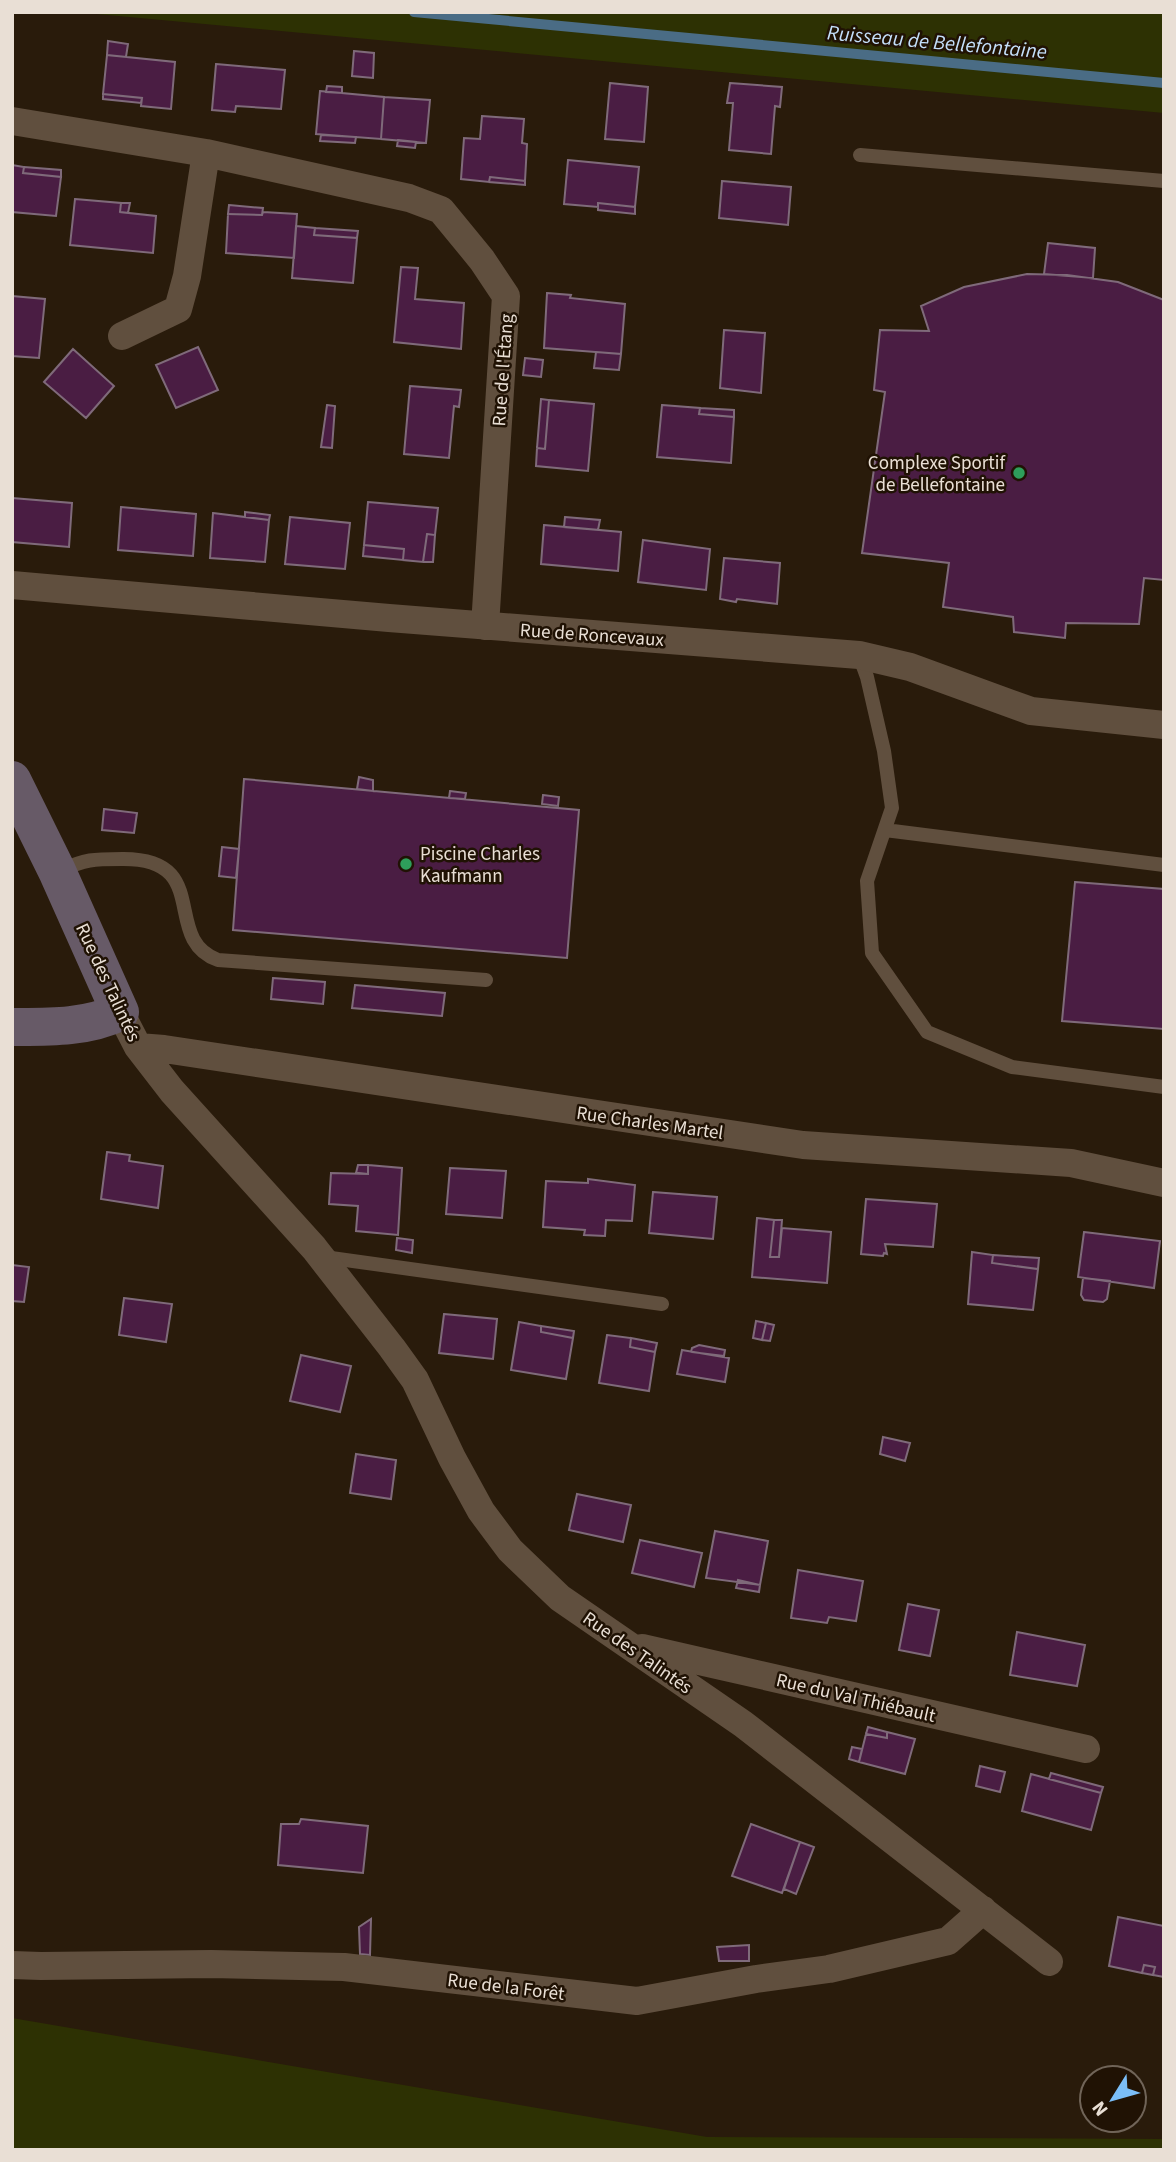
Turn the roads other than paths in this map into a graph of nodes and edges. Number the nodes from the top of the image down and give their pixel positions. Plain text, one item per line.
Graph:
1 (12, 121) edge
2 (206, 153) junction
3 (860, 155) dead end
4 (1164, 181) edge
5 (122, 336) dead end
6 (12, 585) edge
7 (485, 626) junction
8 (859, 655) junction
9 (1164, 725) edge
10 (12, 780) edge
11 (885, 830) junction
12 (1164, 865) edge
13 (57, 871) junction
14 (486, 980) dead end
15 (120, 1012) junction
16 (12, 1027) edge
17 (138, 1047) junction
18 (1164, 1087) edge
19 (1164, 1183) edge
20 (321, 1256) junction
21 (662, 1304) dead end
22 (625, 1644) junction
23 (1086, 1749) dead end
24 (983, 1910) junction
25 (1049, 1962) dead end
26 (12, 1965) edge

1 - 2 street, Rue de l'Étang
2 - 5 street
2 - 7 street, Rue de l'Étang
3 - 4 lane
6 - 7 street, Rue de Roncevaux
7 - 8 street, Rue de Roncevaux
8 - 9 street, Rue de Roncevaux
8 - 11 lane
10 - 13 street, Rue des Talintés
11 - 12 lane
11 - 18 lane
13 - 14 lane
13 - 15 street, Rue des Talintés
15 - 16 street
15 - 17 street, Rue des Talintés
17 - 19 street, Rue Charles Martel
17 - 20 street, Rue des Talintés
20 - 21 lane
20 - 22 street, Rue des Talintés
22 - 23 street, Rue du Val Thiébault
22 - 24 street, Rue des Talintés
24 - 25 street, Rue des Talintés
24 - 26 street, Rue de la Forêt

